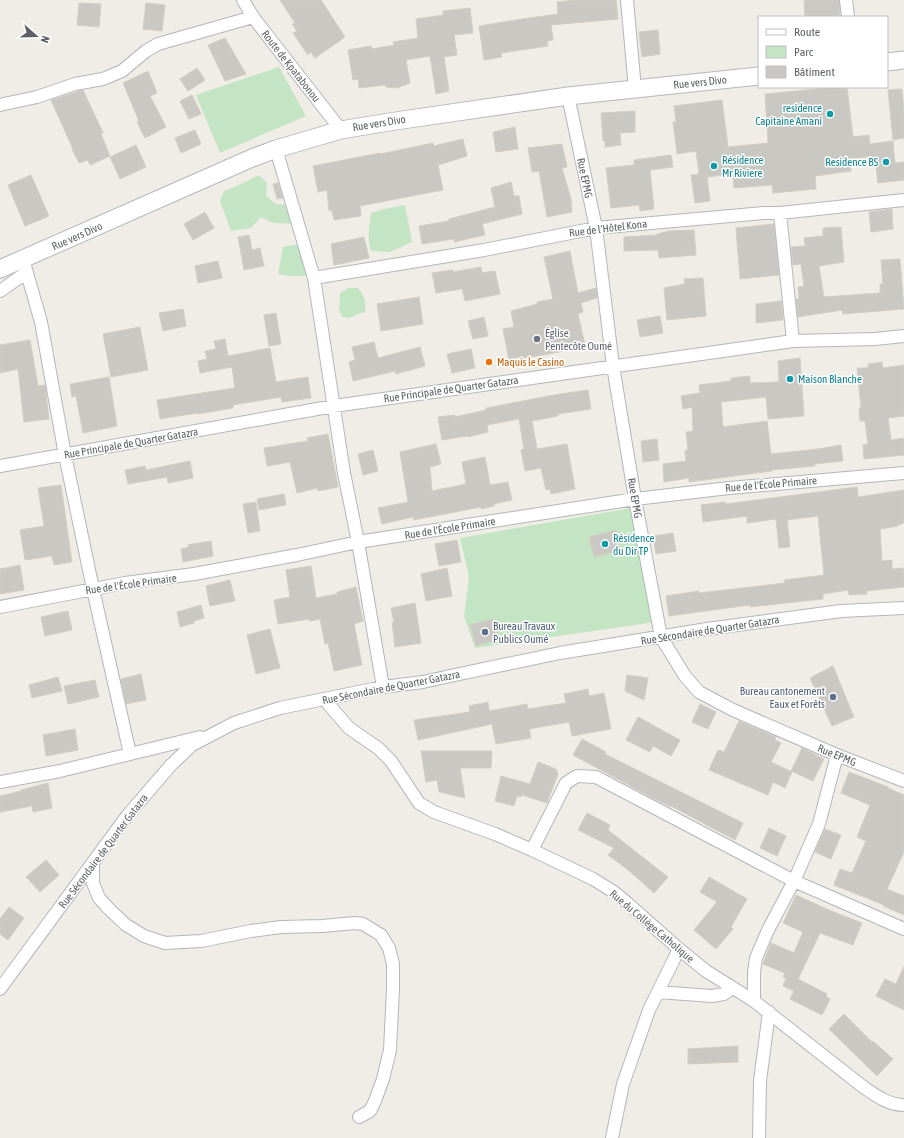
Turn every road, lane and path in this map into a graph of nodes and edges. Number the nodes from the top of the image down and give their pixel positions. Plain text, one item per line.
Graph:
1 (243, 0) edge
2 (627, 0) edge
3 (846, 0) edge
4 (848, 16) edge
5 (253, 17) junction
6 (904, 60) edge
7 (888, 62) edge
8 (758, 76) edge
9 (635, 89) junction
10 (568, 96) junction
11 (0, 105) edge
12 (341, 130) junction
13 (276, 149) junction
14 (904, 200) edge
15 (780, 212) junction
16 (596, 228) junction
17 (25, 266) junction
18 (0, 269) edge
19 (314, 278) junction
20 (0, 291) edge
21 (904, 336) edge
22 (793, 340) junction
23 (613, 366) junction
24 (334, 406) junction
25 (65, 455) junction
26 (0, 466) edge
27 (904, 473) edge
28 (635, 499) junction
29 (358, 542) junction
30 (93, 589) junction
31 (0, 607) edge
32 (904, 608) edge
33 (661, 637) junction
34 (383, 687) junction
35 (324, 699) junction
36 (211, 735) junction
37 (130, 754) junction
38 (837, 755) junction
39 (904, 781) edge
40 (0, 782) edge
41 (532, 850) junction
42 (93, 862) junction
43 (794, 881) junction
44 (904, 929) edge
45 (679, 950) junction
46 (732, 988) junction
47 (0, 989) edge
48 (658, 992) junction
49 (754, 1001) junction
50 (769, 1012) junction
51 (904, 1105) edge
52 (359, 1117) dead end
53 (612, 1138) edge
54 (759, 1138) edge

1 - 5 street, Route de Kpatabonou
2 - 9 street
3 - 4 street
5 - 11 street
5 - 12 street, Route de Kpatabonou
6 - 7 main road
8 - 9 main road, Rue vers Divo
9 - 10 main road, Rue vers Divo
10 - 12 main road, Rue vers Divo
10 - 16 street, Rue EPMG
12 - 13 main road, Rue vers Divo
13 - 17 main road, Rue vers Divo
13 - 19 street
14 - 15 street, Rue de l'Hôtel Kona
15 - 16 street, Rue de l'Hôtel Kona
15 - 22 street
16 - 19 street, Rue de l'Hôtel Kona
16 - 23 street, Rue EPMG
17 - 18 main road, Rue vers Divo
17 - 20 street
17 - 25 street
19 - 24 street
21 - 22 street, Rue Principale de Quarter Gatazra
22 - 23 street, Rue Principale de Quarter Gatazra
23 - 24 street, Rue Principale de Quarter Gatazra
23 - 28 street, Rue EPMG
24 - 25 street, Rue Principale de Quarter Gatazra
24 - 29 street
25 - 26 street, Rue Principale de Quarter Gatazra
25 - 30 street
27 - 28 street, Rue de l'École Primaire
28 - 29 street, Rue de l'École Primaire
28 - 33 street, Rue EPMG
29 - 30 street, Rue de l'École Primaire
29 - 34 street
30 - 31 street, Rue de l'École Primaire
30 - 37 street
32 - 33 street, Rue Sécondaire de Quarter Gatazra
33 - 34 street, Rue Sécondaire de Quarter Gatazra
33 - 38 street, Rue EPMG
34 - 35 street, Rue Sécondaire de Quarter Gatazra
35 - 36 street, Rue Sécondaire de Quarter Gatazra
35 - 41 street, Rue du Collège Catholique
36 - 37 street
36 - 42 street, Rue Sécondaire de Quarter Gatazra
37 - 40 street
38 - 39 street, Rue EPMG
38 - 43 street
41 - 43 street
41 - 45 street, Rue du Collège Catholique
42 - 47 street, Rue Sécondaire de Quarter Gatazra
42 - 52 street
43 - 44 street
43 - 49 street
45 - 46 street, Rue du Collège Catholique
45 - 48 street
46 - 48 street
46 - 49 street, Rue du Collège Catholique
48 - 53 street
49 - 50 street, Rue du Collège Catholique
50 - 51 street, Rue du Collège Catholique
50 - 54 street

